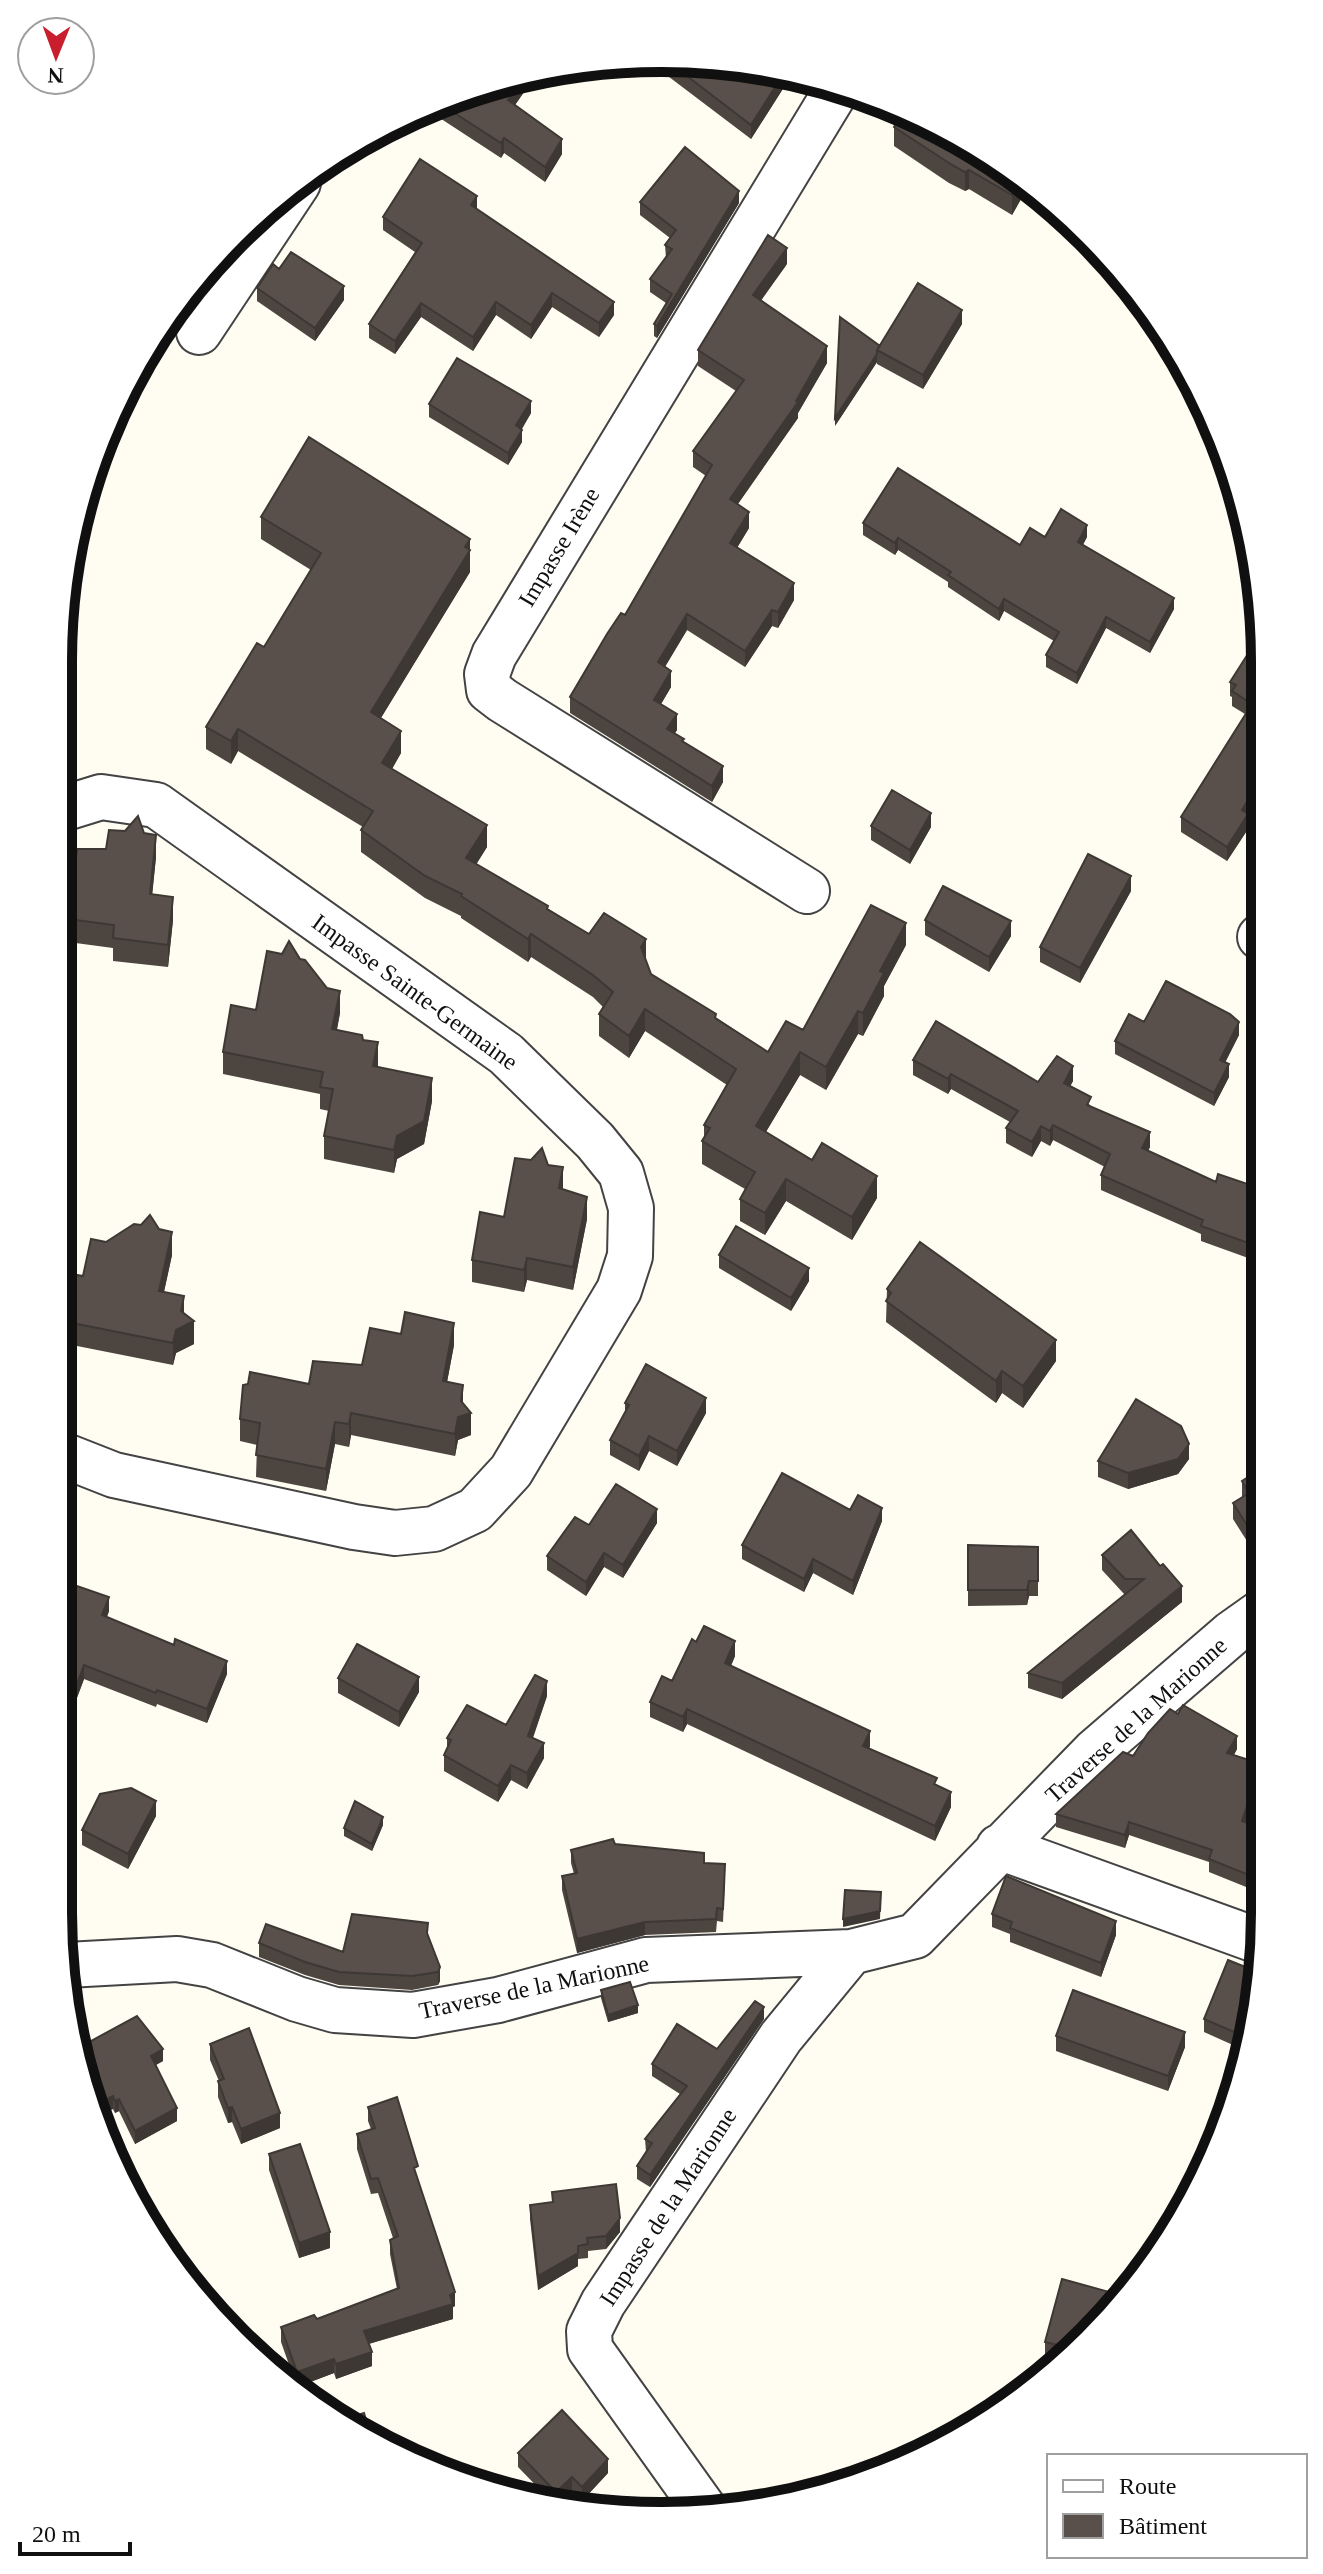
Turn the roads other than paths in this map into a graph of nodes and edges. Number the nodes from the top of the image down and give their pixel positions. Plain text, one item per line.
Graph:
1 (832, 97) edge
2 (277, 215) edge
3 (199, 332) dead end
4 (72, 806) edge
5 (807, 891) dead end
6 (72, 1458) edge
7 (1251, 1620) edge
8 (999, 1847) junction
9 (1250, 1938) edge
10 (851, 1952) junction
11 (74, 1965) edge
12 (699, 2501) edge

1 - 5 street, Impasse Irène
2 - 3 street
4 - 6 street, Impasse Sainte-Germaine
7 - 8 street, Traverse de la Marionne
8 - 9 street
8 - 10 street, Traverse de la Marionne
10 - 11 street, Traverse de la Marionne
10 - 12 street, Impasse de la Marionne

